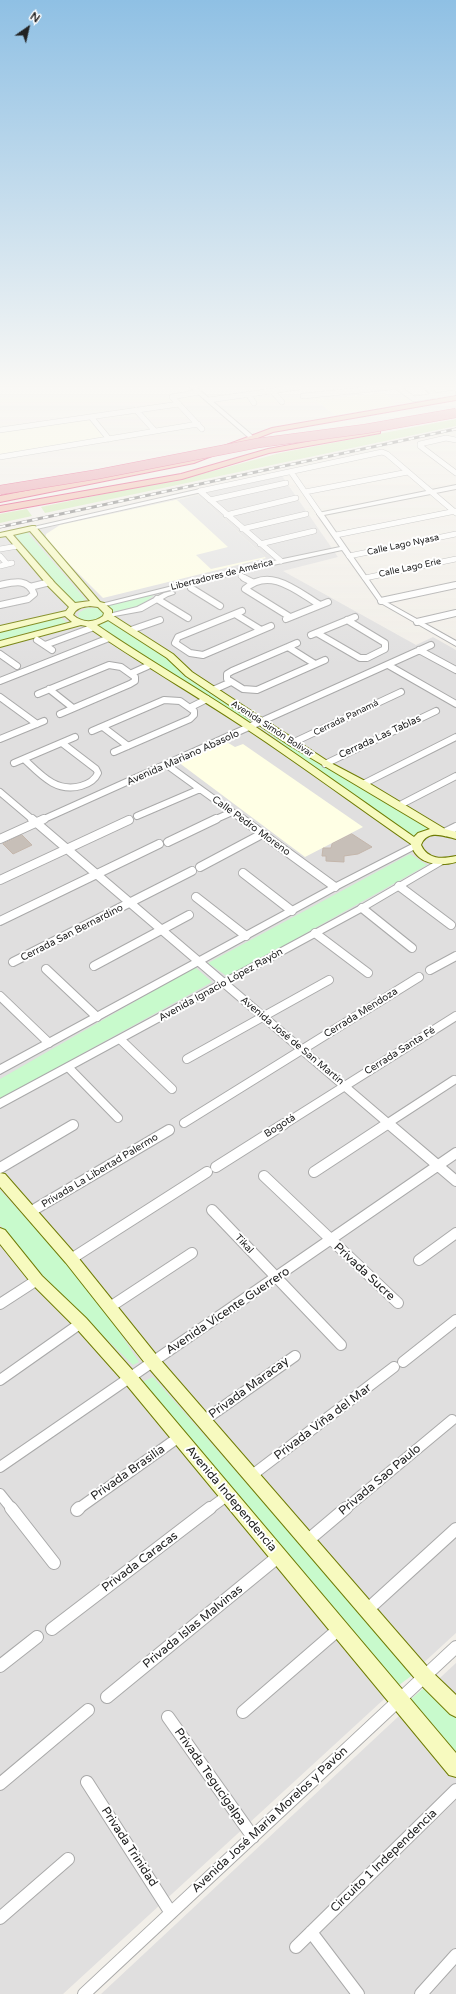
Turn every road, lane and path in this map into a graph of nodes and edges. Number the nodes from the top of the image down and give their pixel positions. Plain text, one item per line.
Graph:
1 (33, 480) edge
2 (62, 480) edge
3 (98, 480) edge
4 (160, 480) edge
5 (252, 480) edge
6 (297, 480) edge
7 (367, 480) edge
8 (417, 480) edge
9 (286, 483) dead end
10 (0, 486) edge
11 (456, 487) edge
12 (0, 490) edge
13 (200, 491) junction
14 (305, 492) junction
15 (430, 492) junction
16 (296, 498) dead end
17 (0, 499) edge
18 (210, 500) junction
19 (0, 509) edge
20 (455, 512) edge
21 (306, 514) dead end
22 (320, 514) junction
23 (226, 515) junction
24 (32, 528) junction
25 (242, 529) junction
26 (314, 531) dead end
27 (456, 534) edge
28 (4, 535) edge
29 (336, 535) junction
30 (260, 544) junction
31 (17, 545) junction
32 (0, 548) edge
33 (347, 552) junction
34 (0, 556) edge
35 (456, 559) edge
36 (281, 561) junction
37 (0, 566) edge
38 (244, 575) junction
39 (365, 578) junction
40 (257, 582) junction
41 (51, 584) junction
42 (0, 585) edge
43 (456, 585) edge
44 (191, 588) junction
45 (32, 589) junction
46 (157, 599) junction
47 (381, 601) junction
48 (328, 602) dead end
49 (0, 605) edge
50 (99, 605) junction
51 (320, 605) junction
52 (220, 606) dead end
53 (72, 610) junction
54 (242, 611) dead end
55 (456, 613) edge
56 (235, 614) junction
57 (108, 616) junction
58 (355, 617) dead end
59 (456, 617) edge
60 (188, 618) dead end
61 (160, 620) dead end
62 (347, 620) junction
63 (420, 623) junction
64 (88, 624) junction
65 (271, 626) dead end
66 (0, 629) edge
67 (130, 630) junction
68 (260, 630) junction
69 (109, 638) junction
70 (37, 640) dead end
71 (298, 643) dead end
72 (0, 644) edge
73 (456, 644) edge
74 (45, 645) junction
75 (431, 645) dead end
76 (288, 647) junction
77 (183, 649) junction
78 (52, 650) dead end
79 (419, 650) junction
80 (377, 653) junction
81 (0, 654) edge
82 (167, 655) junction
83 (325, 660) dead end
84 (391, 663) junction
85 (147, 664) junction
86 (315, 664) junction
87 (17, 666) dead end
88 (456, 670) edge
89 (130, 672) junction
90 (0, 681) edge
91 (234, 684) junction
92 (48, 690) junction
93 (215, 692) junction
94 (401, 692) dead end
95 (38, 694) dead end
96 (0, 697) edge
97 (205, 698) junction
98 (456, 704) edge
99 (188, 705) junction
100 (73, 708) junction
101 (436, 711) dead end
102 (60, 714) dead end
103 (44, 721) dead end
104 (260, 722) junction
105 (37, 724) junction
106 (103, 726) junction
107 (250, 727) junction
108 (92, 731) dead end
109 (75, 737) dead end
110 (456, 737) edge
111 (0, 739) edge
112 (62, 743) junction
113 (292, 743) junction
114 (128, 746) junction
115 (114, 752) dead end
116 (24, 759) junction
117 (14, 763) dead end
118 (325, 764) junction
119 (167, 765) junction
120 (456, 776) edge
121 (87, 783) junction
122 (363, 784) junction
123 (80, 786) junction
124 (200, 789) junction
125 (0, 792) edge
126 (101, 794) junction
127 (94, 798) junction
128 (398, 806) junction
129 (232, 812) junction
130 (137, 816) dead end
131 (129, 820) dead end
132 (36, 823) junction
133 (456, 827) edge
134 (448, 833) edge
135 (262, 834) junction
136 (0, 839) edge
137 (168, 842) dead end
138 (159, 844) dead end
139 (416, 844) junction
140 (67, 849) junction
141 (448, 861) edge
142 (200, 866) dead end
143 (456, 869) edge
144 (192, 871) dead end
145 (243, 873) dead end
146 (97, 875) junction
147 (0, 880) edge
148 (399, 886) junction
149 (335, 887) junction
150 (196, 896) dead end
151 (130, 903) junction
152 (362, 908) junction
153 (292, 911) junction
154 (189, 915) dead end
155 (0, 921) edge
156 (451, 925) dead end
157 (162, 930) junction
158 (316, 933) junction
159 (246, 936) junction
160 (412, 948) dead end
161 (456, 956) edge
162 (14, 962) dead end
163 (199, 962) junction
164 (94, 966) dead end
165 (46, 969) dead end
166 (430, 970) dead end
167 (368, 973) dead end
168 (419, 977) dead end
169 (329, 980) dead end
170 (224, 983) junction
171 (0, 996) edge
172 (263, 1016) junction
173 (456, 1016) edge
174 (97, 1017) junction
175 (121, 1040) junction
176 (49, 1043) junction
177 (302, 1050) junction
178 (187, 1059) dead end
179 (69, 1068) junction
180 (0, 1070) edge
181 (454, 1080) dead end
182 (344, 1086) junction
183 (172, 1089) dead end
184 (0, 1104) edge
185 (118, 1118) dead end
186 (184, 1123) dead end
187 (388, 1123) junction
188 (73, 1125) dead end
189 (169, 1130) dead end
190 (456, 1153) edge
191 (216, 1166) dead end
192 (438, 1166) junction
193 (0, 1168) edge
194 (207, 1172) dead end
195 (314, 1172) dead end
196 (264, 1176) dead end
197 (0, 1178) edge
198 (456, 1181) edge
199 (212, 1210) dead end
200 (30, 1212) junction
201 (456, 1232) edge
202 (0, 1234) edge
203 (331, 1241) junction
204 (192, 1253) dead end
205 (71, 1259) junction
206 (419, 1260) dead end
207 (276, 1278) junction
208 (37, 1280) junction
209 (398, 1303) dead end
210 (0, 1304) edge
211 (110, 1307) junction
212 (456, 1320) edge
213 (81, 1323) junction
214 (340, 1345) dead end
215 (295, 1356) dead end
216 (153, 1362) junction
217 (130, 1378) junction
218 (0, 1380) edge
219 (452, 1420) dead end
220 (203, 1421) junction
221 (179, 1437) junction
222 (0, 1467) edge
223 (251, 1476) junction
224 (0, 1494) edge
225 (228, 1495) junction
226 (77, 1510) dead end
227 (456, 1529) edge
228 (307, 1541) junction
229 (279, 1556) junction
230 (54, 1563) dead end
231 (367, 1610) junction
232 (52, 1628) dead end
233 (339, 1628) junction
234 (37, 1637) dead end
235 (456, 1646) edge
236 (0, 1666) edge
237 (424, 1676) junction
238 (106, 1697) dead end
239 (398, 1700) junction
240 (456, 1708) edge
241 (88, 1710) dead end
242 (243, 1712) dead end
243 (168, 1717) dead end
244 (456, 1768) edge
245 (87, 1782) dead end
246 (0, 1784) edge
247 (456, 1790) edge
248 (253, 1837) junction
249 (68, 1859) dead end
250 (171, 1912) junction
251 (0, 1918) edge
252 (311, 1932) junction
253 (296, 1947) dead end
254 (456, 1955) edge
255 (84, 1994) edge
256 (358, 1994) edge
257 (421, 1994) edge

1 - 10 highway
2 - 12 highway, bridge
3 - 17 highway
4 - 19 highway
5 - 13 street
6 - 14 street
7 - 14 street
8 - 15 street
9 - 18 street
11 - 15 street
13 - 18 street
13 - 24 street
14 - 22 street
15 - 20 street
15 - 22 street
16 - 23 street
18 - 23 street
20 - 29 street
21 - 25 street
22 - 29 street
23 - 25 street
24 - 28 main road
24 - 50 main road
25 - 30 street
26 - 30 street
27 - 33 street, Calle Lago Nyasa
28 - 31 main road
29 - 33 street
30 - 36 street
31 - 32 street
31 - 41 main road
33 - 36 street, Libertadores de América
33 - 38 street, Libertadores de América
33 - 39 street
34 - 37 street
35 - 39 street, Calle Lago Erie
36 - 50 street, Libertadores de América
38 - 40 street
38 - 44 street, Libertadores de América
39 - 47 street
40 - 51 street
40 - 51 street
41 - 45 street
41 - 53 main road
42 - 45 street
43 - 47 street
44 - 46 street, Libertadores de América
44 - 52 street
45 - 49 street
46 - 57 street, Libertadores de América
46 - 60 street
47 - 63 street
48 - 51 street
50 - 53 main road
50 - 57 main road
53 - 64 main road, Avenida Simón Bolívar
53 - 66 main road
54 - 56 street
55 - 63 street
56 - 68 street
56 - 77 street
57 - 64 main road
57 - 67 main road, Avenida Simón Bolívar
58 - 62 street
59 - 63 street
61 - 67 street
62 - 80 street
62 - 80 street
63 - 73 street
64 - 69 main road, Avenida Simón Bolívar
64 - 72 main road
64 - 74 street
65 - 68 street
67 - 82 main road, Avenida Simón Bolívar
68 - 77 street
69 - 85 main road, Avenida Simón Bolívar
69 - 90 street
70 - 74 street
71 - 76 street
74 - 78 street
75 - 79 street, Avenida Mariano Abasolo
76 - 86 street
76 - 91 street
77 - 82 street
79 - 84 street, Avenida Mariano Abasolo
79 - 88 street
80 - 84 street
81 - 87 street
82 - 93 main road, Avenida Simón Bolívar
83 - 86 street
84 - 98 street
84 - 104 street, Avenida Mariano Abasolo
85 - 89 street
85 - 97 main road, Avenida Simón Bolívar
86 - 91 street
89 - 92 street
89 - 100 street
91 - 93 street
92 - 95 street
92 - 100 street
93 - 104 main road, Avenida Simón Bolívar
94 - 113 street, Cerrada Panamá
96 - 105 street
97 - 99 street
97 - 107 main road, Avenida Simón Bolívar
99 - 106 street
99 - 114 street
100 - 102 street
101 - 118 street, Cerrada Las Tablas
103 - 105 street
104 - 107 street, Avenida Mariano Abasolo
104 - 113 main road, Avenida Simón Bolívar
105 - 111 street
106 - 108 street
106 - 114 street
107 - 119 street, Avenida Mariano Abasolo
107 - 139 main road, Avenida Simón Bolívar
109 - 112 street
110 - 122 street
112 - 116 street
112 - 121 street
113 - 118 main road, Avenida Simón Bolívar
114 - 115 street
116 - 117 street
116 - 123 street
118 - 122 main road, Avenida Simón Bolívar
119 - 124 street, Calle Pedro Moreno
119 - 126 street, Avenida Mariano Abasolo
120 - 128 street
121 - 123 street
121 - 126 street
122 - 128 main road, Avenida Simón Bolívar
123 - 127 street
124 - 129 street, Calle Pedro Moreno
124 - 130 street
125 - 132 street, Avenida José de San Martín
126 - 127 street, Avenida Mariano Abasolo
127 - 132 street, Avenida Mariano Abasolo
128 - 134 main road, Avenida Simón Bolívar
129 - 135 street, Calle Pedro Moreno
129 - 137 street
131 - 140 street
132 - 136 street, Avenida Mariano Abasolo
132 - 140 street, Avenida José de San Martín
133 - 134 street
134 - 139 main road
135 - 142 street
135 - 149 street, Calle Pedro Moreno
138 - 146 street
139 - 141 main road, Avenida Simón Bolívar
139 - 149 street
140 - 146 street, Avenida José de San Martín
140 - 147 street
141 - 143 main road
141 - 148 street, Avenida Ignacio López Rayón
144 - 151 street, Cerrada San Bernardino
145 - 153 street
146 - 151 street, Avenida José de San Martín
146 - 155 street
148 - 152 street, Avenida Ignacio López Rayón
148 - 156 street
149 - 153 street
150 - 159 street
151 - 157 street, Avenida José de San Martín
151 - 162 street, Cerrada San Bernardino
152 - 158 street, Avenida Ignacio López Rayón
152 - 160 street
153 - 159 street
154 - 157 street
157 - 163 street, Avenida José de San Martín
157 - 164 street
158 - 167 street
158 - 170 street, Avenida Ignacio López Rayón
159 - 163 street
161 - 166 street
163 - 170 street, Avenida José de San Martín
163 - 174 street
165 - 174 street
168 - 177 street, Cerrada Mendoza
169 - 172 street
170 - 172 street, Avenida José de San Martín
170 - 175 street, Avenida Ignacio López Rayón
171 - 176 street
172 - 177 street, Avenida José de San Martín
172 - 178 street
173 - 182 street, Cerrada Santa Fé
174 - 176 street
175 - 179 street, Avenida Ignacio López Rayón
175 - 183 street
176 - 180 street
177 - 182 street, Avenida José de San Martín
177 - 186 street, Cerrada Mendoza
179 - 184 street, Avenida Ignacio López Rayón
179 - 185 street
181 - 187 street
182 - 187 street, Avenida José de San Martín
182 - 191 street, Bogotá
187 - 192 street, Avenida José de San Martín
187 - 195 street
188 - 193 street
189 - 200 street, Privada La Libertad Palermo
190 - 192 street, Avenida Vicente Guerrero
192 - 198 street, Avenida José de San Martín
192 - 203 street, Avenida Vicente Guerrero
194 - 205 street
196 - 203 street, Privada Sucre
197 - 200 main road
199 - 207 street, Tikal
200 - 205 main road
201 - 206 street
202 - 208 main road, Avenida Independencia
203 - 207 street, Avenida Vicente Guerrero
203 - 209 street, Privada Sucre
204 - 211 street
205 - 211 main road
207 - 214 street, Tikal
207 - 216 street, Avenida Vicente Guerrero
208 - 210 street
208 - 213 main road, Avenida Independencia
211 - 216 main road
212 - 223 street, Privada Viña del Mar
213 - 217 main road, Avenida Independencia
213 - 218 street
215 - 220 street, Privada Maracay
216 - 217 street, Avenida Vicente Guerrero
216 - 220 main road
217 - 221 main road, Avenida Independencia
217 - 222 street, Avenida Vicente Guerrero
219 - 228 street, Privada Sao Paulo
220 - 223 main road
221 - 225 main road, Avenida Independencia
221 - 226 street, Privada Brasilia
223 - 228 main road
224 - 230 street
225 - 229 main road, Avenida Independencia
225 - 232 street, Privada Caracas
227 - 231 street
228 - 231 main road
229 - 233 main road, Avenida Independencia
229 - 238 street, Privada Islas Malvinas
231 - 237 main road
233 - 239 main road, Avenida Independencia
233 - 242 street
234 - 236 street
235 - 237 street, Avenida José María Morelos y Pavón
237 - 239 street, Avenida José María Morelos y Pavón
237 - 240 main road
239 - 244 main road, Avenida Independencia
239 - 248 street, Avenida José María Morelos y Pavón
241 - 246 street
243 - 248 street, Privada Tegucigalpa
245 - 250 street, Privada Trinidad
247 - 252 street, Circuito 1 Independencia
248 - 250 street, Avenida José María Morelos y Pavón
249 - 251 street
250 - 255 street, Avenida José María Morelos y Pavón
252 - 253 street, Circuito 1 Independencia
252 - 256 street
254 - 257 street

